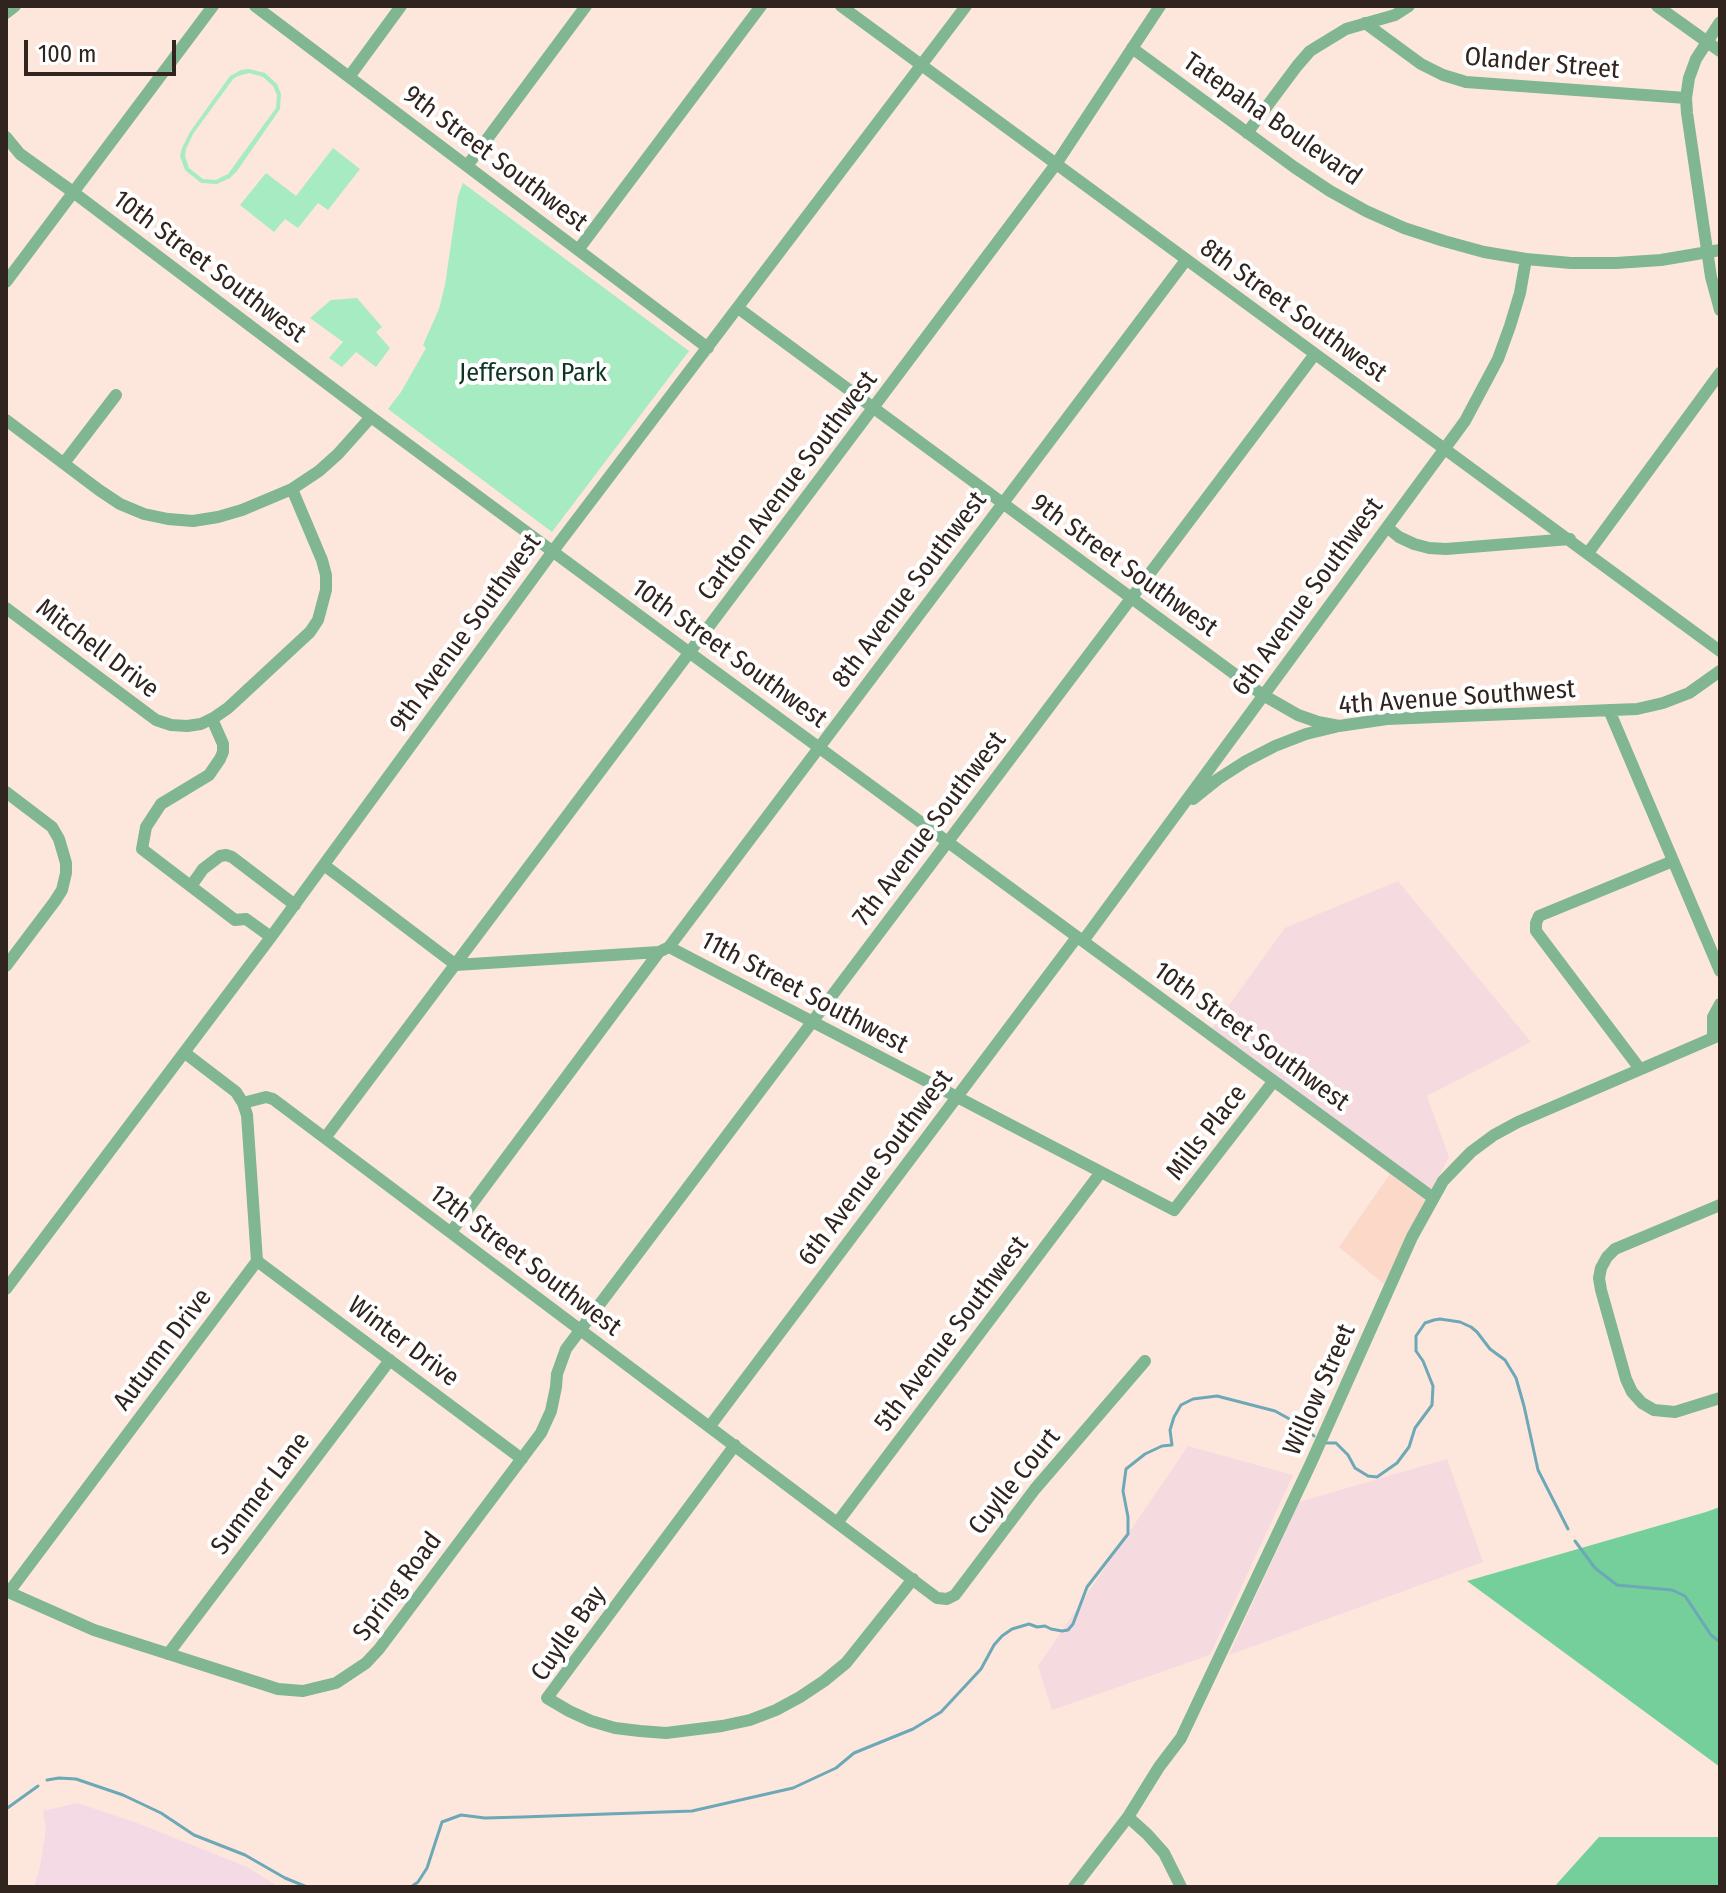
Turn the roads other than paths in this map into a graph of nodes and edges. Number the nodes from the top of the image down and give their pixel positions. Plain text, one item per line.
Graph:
1 (15, 6) edge
2 (213, 6) edge
3 (255, 6) edge
4 (401, 6) edge
5 (586, 6) edge
6 (761, 6) edge
7 (841, 6) edge
8 (966, 6) edge
9 (1160, 6) edge
10 (1409, 6) edge
11 (1657, 6) edge
12 (6, 13) edge
13 (1395, 15) junction
14 (1720, 22) edge
15 (1365, 23) junction
16 (1707, 42) junction
17 (1132, 48) junction
18 (1402, 49) junction
19 (1720, 51) edge
20 (922, 65) junction
21 (349, 77) junction
22 (1686, 98) junction
23 (1247, 133) junction
24 (6, 137) edge
25 (1056, 164) junction
26 (467, 166) junction
27 (73, 192) junction
28 (578, 250) junction
29 (1713, 251) edge
30 (1526, 259) junction
31 (1186, 260) junction
32 (6, 282) edge
33 (738, 308) junction
34 (1720, 310) edge
35 (708, 348) junction
36 (1315, 354) junction
37 (1720, 373) edge
38 (116, 395) dead end
39 (873, 408) junction
40 (371, 417) junction
41 (6, 420) edge
42 (1444, 449) junction
43 (64, 463) junction
44 (292, 489) junction
45 (1002, 504) junction
46 (1387, 527) junction
47 (1570, 539) junction
48 (553, 551) junction
49 (1588, 553) junction
50 (1131, 599) junction
51 (6, 608) edge
52 (1720, 651) edge
53 (690, 653) junction
54 (1720, 671) edge
55 (1263, 695) junction
56 (1609, 710) junction
57 (212, 719) junction
58 (1339, 726) junction
59 (819, 747) junction
60 (6, 792) edge
61 (1169, 825) junction
62 (948, 843) junction
63 (1673, 861) junction
64 (324, 865) junction
65 (191, 886) junction
66 (295, 905) junction
67 (271, 937) junction
68 (1080, 939) junction
69 (664, 950) junction
70 (456, 965) junction
71 (6, 966) edge
72 (1720, 971) edge
73 (1720, 1004) edge
74 (812, 1022) junction
75 (1717, 1037) edge
76 (185, 1053) junction
77 (1640, 1069) junction
78 (1273, 1082) junction
79 (957, 1097) junction
80 (243, 1103) junction
81 (325, 1138) junction
82 (1101, 1172) junction
83 (1432, 1197) junction
84 (1720, 1205) edge
85 (1174, 1210) joint
86 (451, 1232) junction
87 (257, 1261) junction
88 (6, 1289) edge
89 (580, 1330) junction
90 (390, 1360) junction
91 (1145, 1361) dead end
92 (1720, 1398) edge
93 (710, 1426) junction
94 (735, 1445) junction
95 (522, 1459) junction
96 (837, 1523) junction
97 (913, 1579) junction
98 (7, 1592) edge
99 (168, 1654) junction
100 (1128, 1817) junction
101 (1074, 1887) edge
102 (1181, 1887) edge

1 - 12 street
2 - 27 street
3 - 21 street, 9th Street Southwest
4 - 21 street
5 - 26 street
6 - 28 street
7 - 20 street, 8th Street Southwest
8 - 20 street, 9th Avenue Southwest
9 - 17 street, Carlton Avenue Southwest
10 - 13 street
11 - 16 street
13 - 15 street
13 - 18 street
14 - 16 street
15 - 18 street, Olander Street
15 - 23 street
16 - 19 street
16 - 22 street
17 - 23 street, Tatepaha Boulevard
17 - 25 street, Carlton Avenue Southwest
18 - 22 street, Olander Street
20 - 25 street, 8th Street Southwest
20 - 33 street, 9th Avenue Southwest
21 - 26 street, 9th Street Southwest
22 - 29 street
23 - 30 street, Tatepaha Boulevard
24 - 27 street, 10th Street Southwest
25 - 31 street, 8th Street Southwest
25 - 39 street, Carlton Avenue Southwest
26 - 28 street, 9th Street Southwest
27 - 32 street
27 - 40 street, 10th Street Southwest
28 - 35 street, 9th Street Southwest
29 - 30 street, Tatepaha Boulevard
29 - 34 street
30 - 42 street, 6th Avenue Southwest
31 - 36 street, 8th Street Southwest
31 - 45 street, 8th Avenue Southwest
33 - 35 street, 9th Avenue Southwest
33 - 39 street, 9th Street Southwest
35 - 48 street, 9th Avenue Southwest
36 - 42 street, 8th Street Southwest
36 - 50 street, 7th Avenue Southwest
37 - 49 street
38 - 43 street
39 - 45 street, 9th Street Southwest
39 - 53 street, Carlton Avenue Southwest
40 - 44 street
40 - 48 street, 10th Street Southwest
41 - 43 street
42 - 46 street, 6th Avenue Southwest
42 - 47 street, 8th Street Southwest
43 - 44 street
44 - 57 street, Mitchell Drive
45 - 50 street, 9th Street Southwest
45 - 59 street, 8th Avenue Southwest
46 - 47 street
46 - 55 street, 6th Avenue Southwest
47 - 49 street, 8th Street Southwest
48 - 53 street, 10th Street Southwest
48 - 64 street, 9th Avenue Southwest
49 - 52 street, 8th Street Southwest
50 - 55 street, 9th Street Southwest
50 - 62 street, 7th Avenue Southwest
51 - 57 street, Mitchell Drive
53 - 59 street, 10th Street Southwest
53 - 70 street, Carlton Avenue Southwest
54 - 56 street, 4th Avenue Southwest
55 - 58 street, 9th Street Southwest
55 - 61 street, 6th Avenue Southwest
56 - 58 street, 4th Avenue Southwest
56 - 63 street
57 - 65 street
58 - 61 street, 4th Avenue Southwest
59 - 62 street, 10th Street Southwest
59 - 69 street, 8th Avenue Southwest
60 - 71 street
61 - 68 street, 6th Avenue Southwest
62 - 68 street, 10th Street Southwest
62 - 74 street, 7th Avenue Southwest
63 - 72 street
63 - 77 street
64 - 66 street, 9th Avenue Southwest
64 - 70 street
65 - 66 street
65 - 67 street
66 - 67 street, 9th Avenue Southwest
67 - 76 street, 9th Avenue Southwest
68 - 78 street, 10th Street Southwest
68 - 79 street, 6th Avenue Southwest
69 - 70 street, 11th Street Southwest
69 - 74 street, 11th Street Southwest
69 - 86 street, 8th Avenue Southwest
70 - 81 street, Carlton Avenue Southwest
73 - 75 street
74 - 79 street, 11th Street Southwest
74 - 89 street, 7th Avenue Southwest
75 - 77 street, Willow Street
76 - 80 street
76 - 88 street, 9th Avenue Southwest
77 - 83 street, Willow Street
78 - 83 street, 10th Street Southwest
78 - 85 street, Mills Place
79 - 82 street, 11th Street Southwest
79 - 93 street, 6th Avenue Southwest
80 - 81 street, 12th Street Southwest
80 - 87 street
81 - 86 street, 12th Street Southwest
82 - 85 street, 11th Street Southwest
82 - 96 street, 5th Avenue Southwest
83 - 100 street, Willow Street
84 - 92 street
86 - 89 street, 12th Street Southwest
87 - 90 street, Winter Drive
87 - 98 street, Autumn Drive
89 - 93 street, 12th Street Southwest
89 - 95 street, Spring Road
90 - 95 street, Winter Drive
90 - 99 street, Summer Lane
91 - 97 street, Cuylle Court
93 - 94 street, 12th Street Southwest
94 - 96 street, 12th Street Southwest
94 - 97 street, Cuylle Bay
95 - 99 street, Spring Road
96 - 97 street
98 - 99 street, Spring Road
100 - 101 street, Willow Street
100 - 102 street

